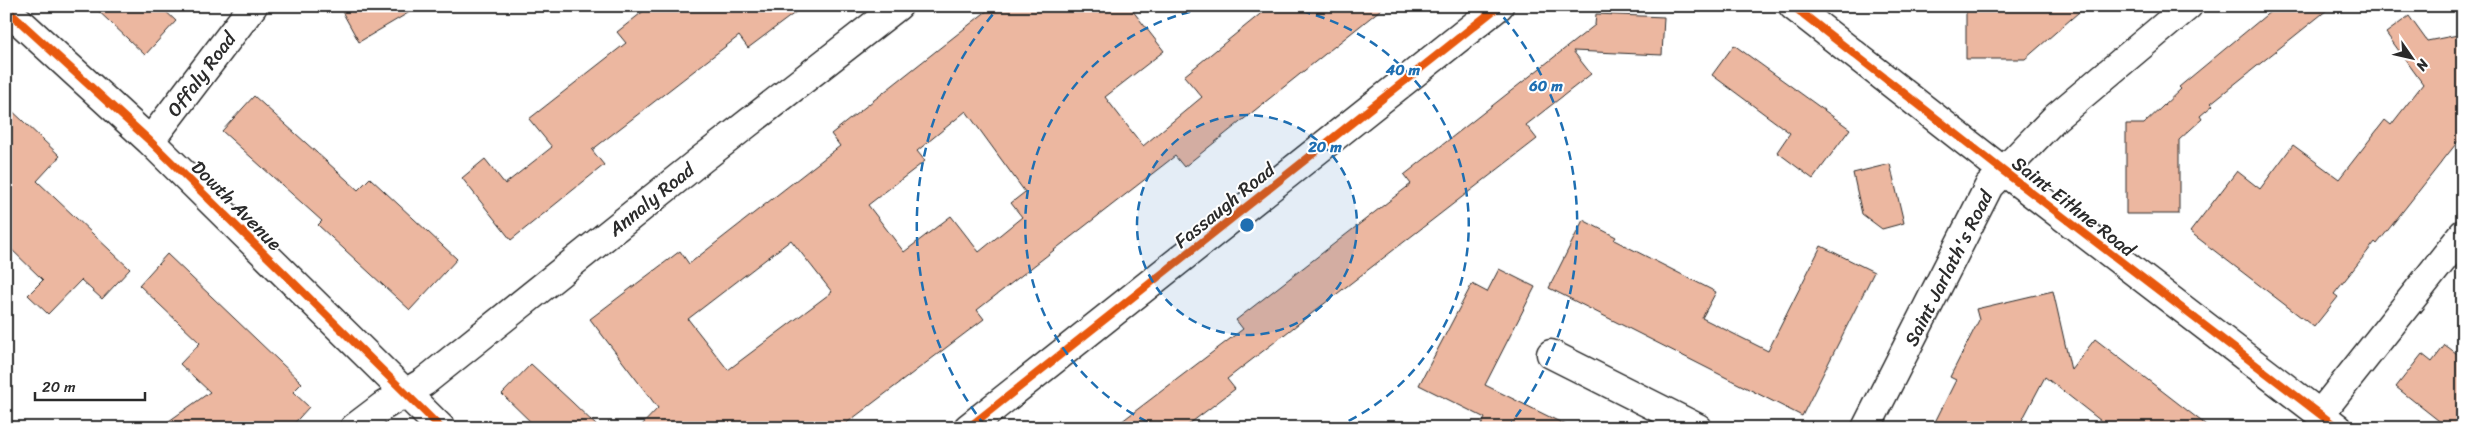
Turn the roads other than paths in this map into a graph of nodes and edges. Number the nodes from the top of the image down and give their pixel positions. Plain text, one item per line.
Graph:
1 (253, 6) edge
2 (898, 6) edge
3 (1499, 6) edge
4 (1794, 6) edge
5 (2188, 6) edge
6 (6, 9) edge
7 (150, 142) junction
8 (2002, 170) junction
9 (2463, 234) edge
10 (1551, 354) dead end
11 (404, 392) junction
12 (2329, 421) edge
13 (354, 428) edge
14 (441, 428) edge
15 (968, 428) edge
16 (1698, 428) edge
17 (1866, 428) edge

1 - 7 street, Offaly Road
2 - 11 street, Annaly Road
3 - 15 street, Fassaugh Road
4 - 8 street, Saint Eithne Road
5 - 8 street, Saint Jarlath's Road
6 - 7 street, Dowth Avenue
7 - 11 street, Dowth Avenue
8 - 12 street, Saint Eithne Road
8 - 17 street, Saint Jarlath's Road
9 - 12 street, Saint Eithne Road
10 - 16 street
11 - 13 street, Annaly Road
11 - 14 street, Dowth Avenue

